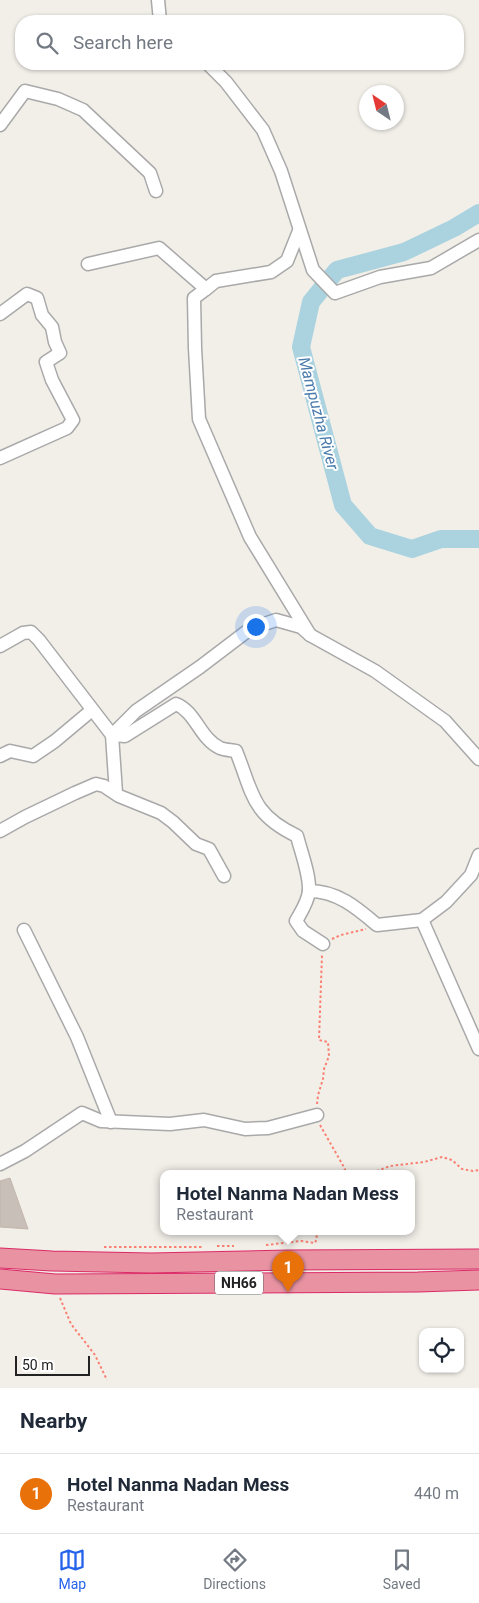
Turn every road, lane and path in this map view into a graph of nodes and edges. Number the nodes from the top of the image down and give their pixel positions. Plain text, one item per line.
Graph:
1 (158, 0) edge
2 (159, 15) edge
3 (214, 70) edge
4 (0, 125) edge
5 (156, 192) dead end
6 (299, 231) junction
7 (479, 240) edge
8 (88, 264) dead end
9 (206, 289) junction
10 (0, 314) edge
11 (0, 458) edge
12 (310, 635) junction
13 (0, 646) edge
14 (92, 710) junction
15 (112, 736) junction
16 (0, 756) edge
17 (479, 759) edge
18 (116, 793) junction
19 (0, 831) edge
20 (479, 854) edge
21 (224, 876) dead end
22 (309, 891) junction
23 (422, 920) junction
24 (377, 925) junction
25 (24, 930) dead end
26 (322, 944) junction
27 (479, 1048) edge
28 (317, 1115) junction
29 (110, 1122) junction
30 (0, 1164) edge
31 (344, 1170) edge
32 (380, 1170) edge
33 (479, 1170) edge
34 (316, 1235) edge
35 (263, 1245) dead end
36 (239, 1246) dead end
37 (97, 1247) dead end
38 (207, 1247) dead end
39 (214, 1247) dead end
40 (0, 1258) edge
41 (479, 1259) edge
42 (0, 1279) edge
43 (479, 1280) edge
44 (54, 1284) junction
45 (107, 1380) dead end

1 - 2 street
3 - 6 street
4 - 5 street
6 - 7 street
6 - 9 street
8 - 9 street
9 - 12 street
10 - 11 street
12 - 15 street
12 - 17 street
13 - 14 street
14 - 15 street
14 - 16 street
15 - 18 street
15 - 22 street
18 - 19 street
18 - 21 street
20 - 23 street
22 - 24 street
22 - 26 street
23 - 24 street
23 - 27 street
24 - 26 path
25 - 29 street
26 - 28 path
28 - 29 street
28 - 31 path
29 - 30 street
32 - 33 path
34 - 35 path
36 - 39 path
37 - 38 path
40 - 41 highway, NH66
42 - 44 highway, NH66
43 - 44 highway, NH66
44 - 45 path

